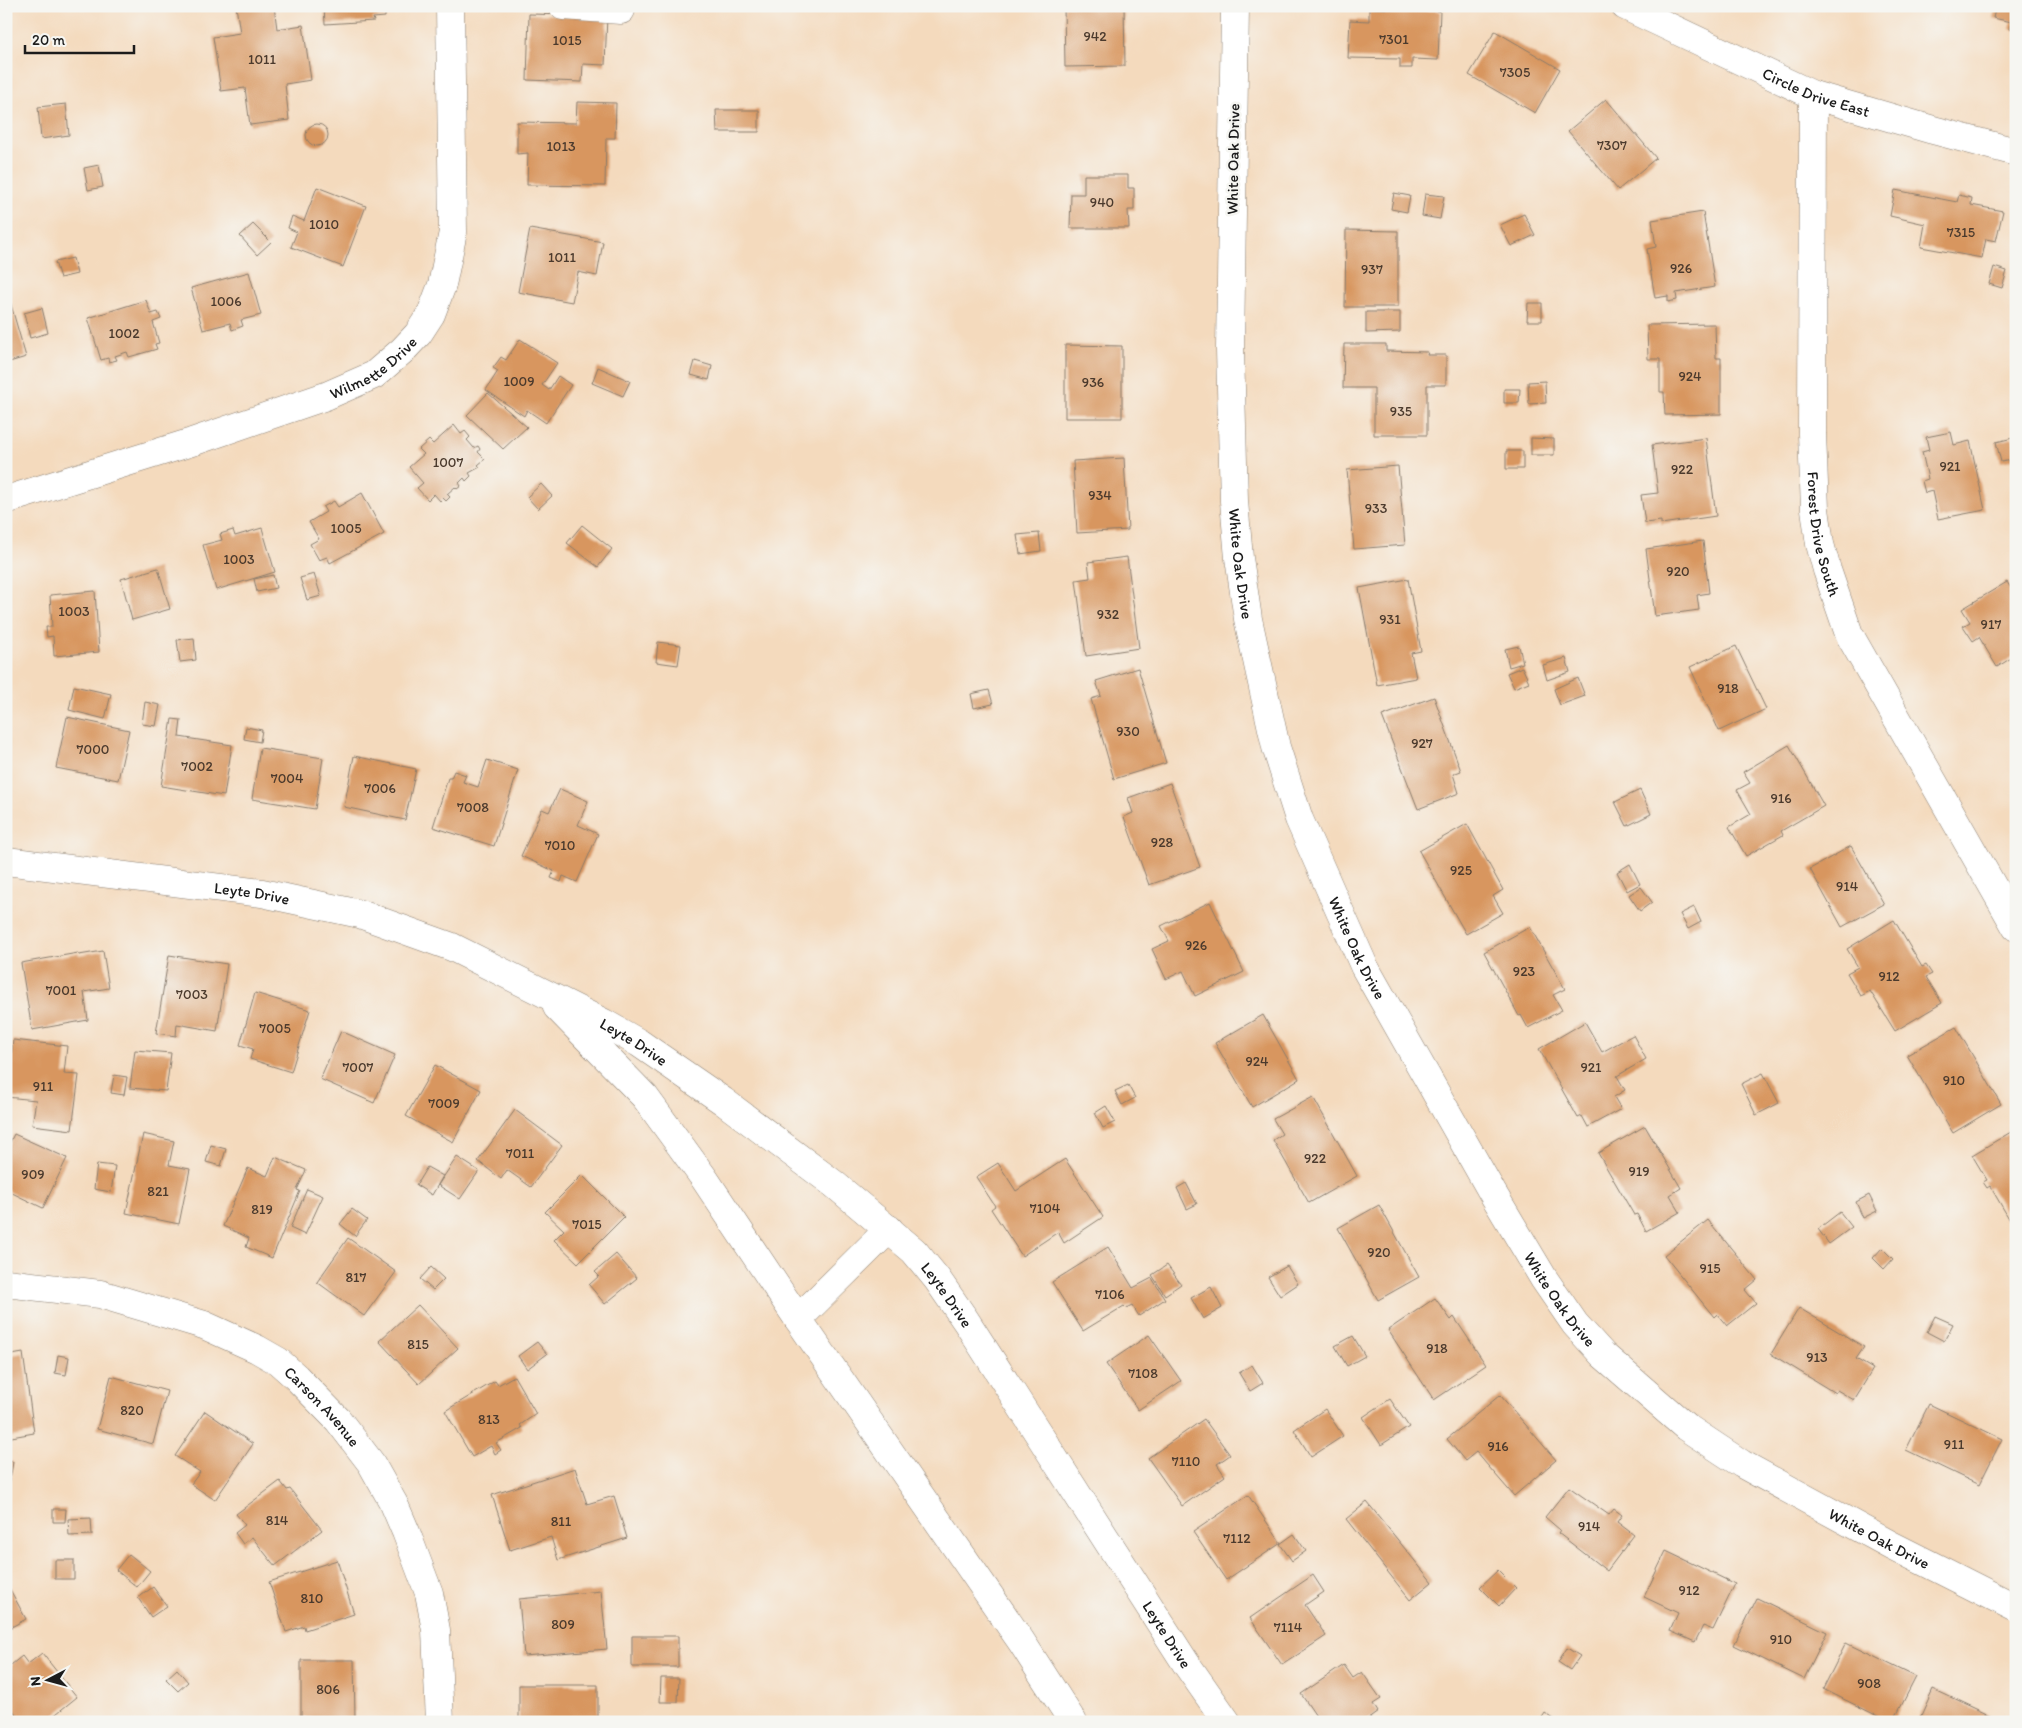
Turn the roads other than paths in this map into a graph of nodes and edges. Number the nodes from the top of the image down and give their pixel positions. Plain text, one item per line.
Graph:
1 (450, 6) edge
2 (563, 6) edge
3 (1235, 6) edge
4 (1625, 6) edge
5 (621, 10) dead end
6 (1812, 95) junction
7 (2016, 152) edge
8 (6, 500) edge
9 (6, 861) edge
10 (2016, 927) edge
11 (542, 991) junction
12 (889, 1229) junction
13 (6, 1283) edge
14 (798, 1318) junction
15 (2016, 1608) edge
16 (440, 1722) edge
17 (1073, 1722) edge
18 (1227, 1722) edge

1 - 8 street, Wilmette Drive
2 - 5 street
3 - 15 street, White Oak Drive
4 - 6 street, Circle Drive East
6 - 7 street, Circle Drive East
6 - 10 street, Forest Drive South
9 - 11 street, Leyte Drive
11 - 12 street, Leyte Drive
11 - 14 street, Leyte Drive
12 - 14 street
12 - 18 street, Leyte Drive
13 - 16 street, Carson Avenue
14 - 17 street, Leyte Drive

